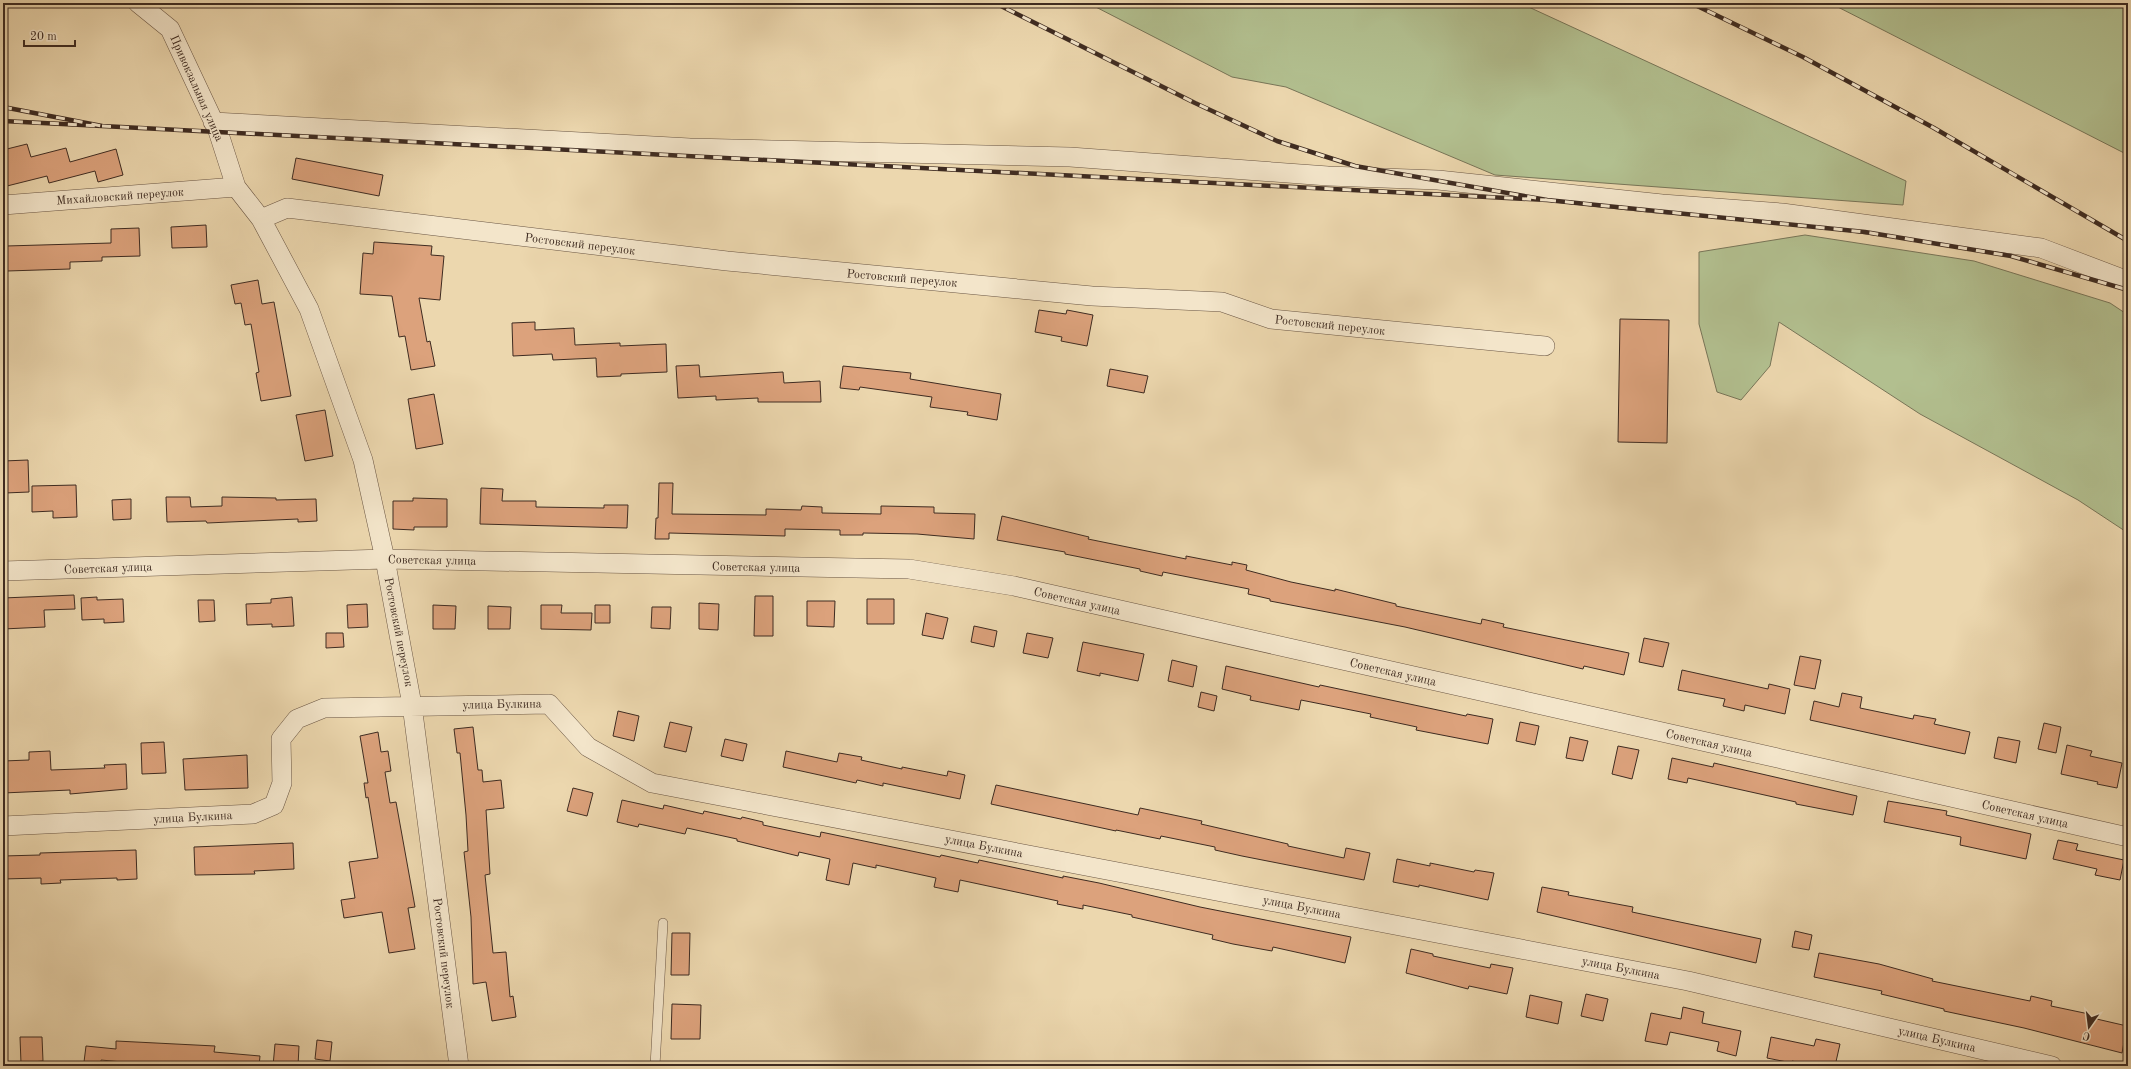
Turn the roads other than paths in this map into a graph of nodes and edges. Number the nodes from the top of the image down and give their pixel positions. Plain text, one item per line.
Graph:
1 (138, 3) edge
2 (213, 122) junction
3 (236, 187) junction
4 (3, 205) edge
5 (261, 219) junction
6 (2128, 281) edge
7 (1545, 346) dead end
8 (385, 559) junction
9 (3, 571) edge
10 (412, 705) junction
11 (3, 826) edge
12 (2128, 837) edge
13 (663, 923) dead end
14 (459, 1066) edge
15 (655, 1066) edge
16 (2052, 1066) edge

1 - 2 street, Привокзальная улица
2 - 3 street, Привокзальная улица
2 - 6 street
3 - 4 street, Михайловский переулок
3 - 5 street, Ростовский переулок
5 - 7 street, Ростовский переулок
5 - 8 street, Ростовский переулок
8 - 9 street, Советская улица
8 - 10 street, Ростовский переулок
8 - 12 street, Советская улица
10 - 11 street, улица Булкина
10 - 14 street, Ростовский переулок
10 - 16 street, улица Булкина
13 - 15 lane

